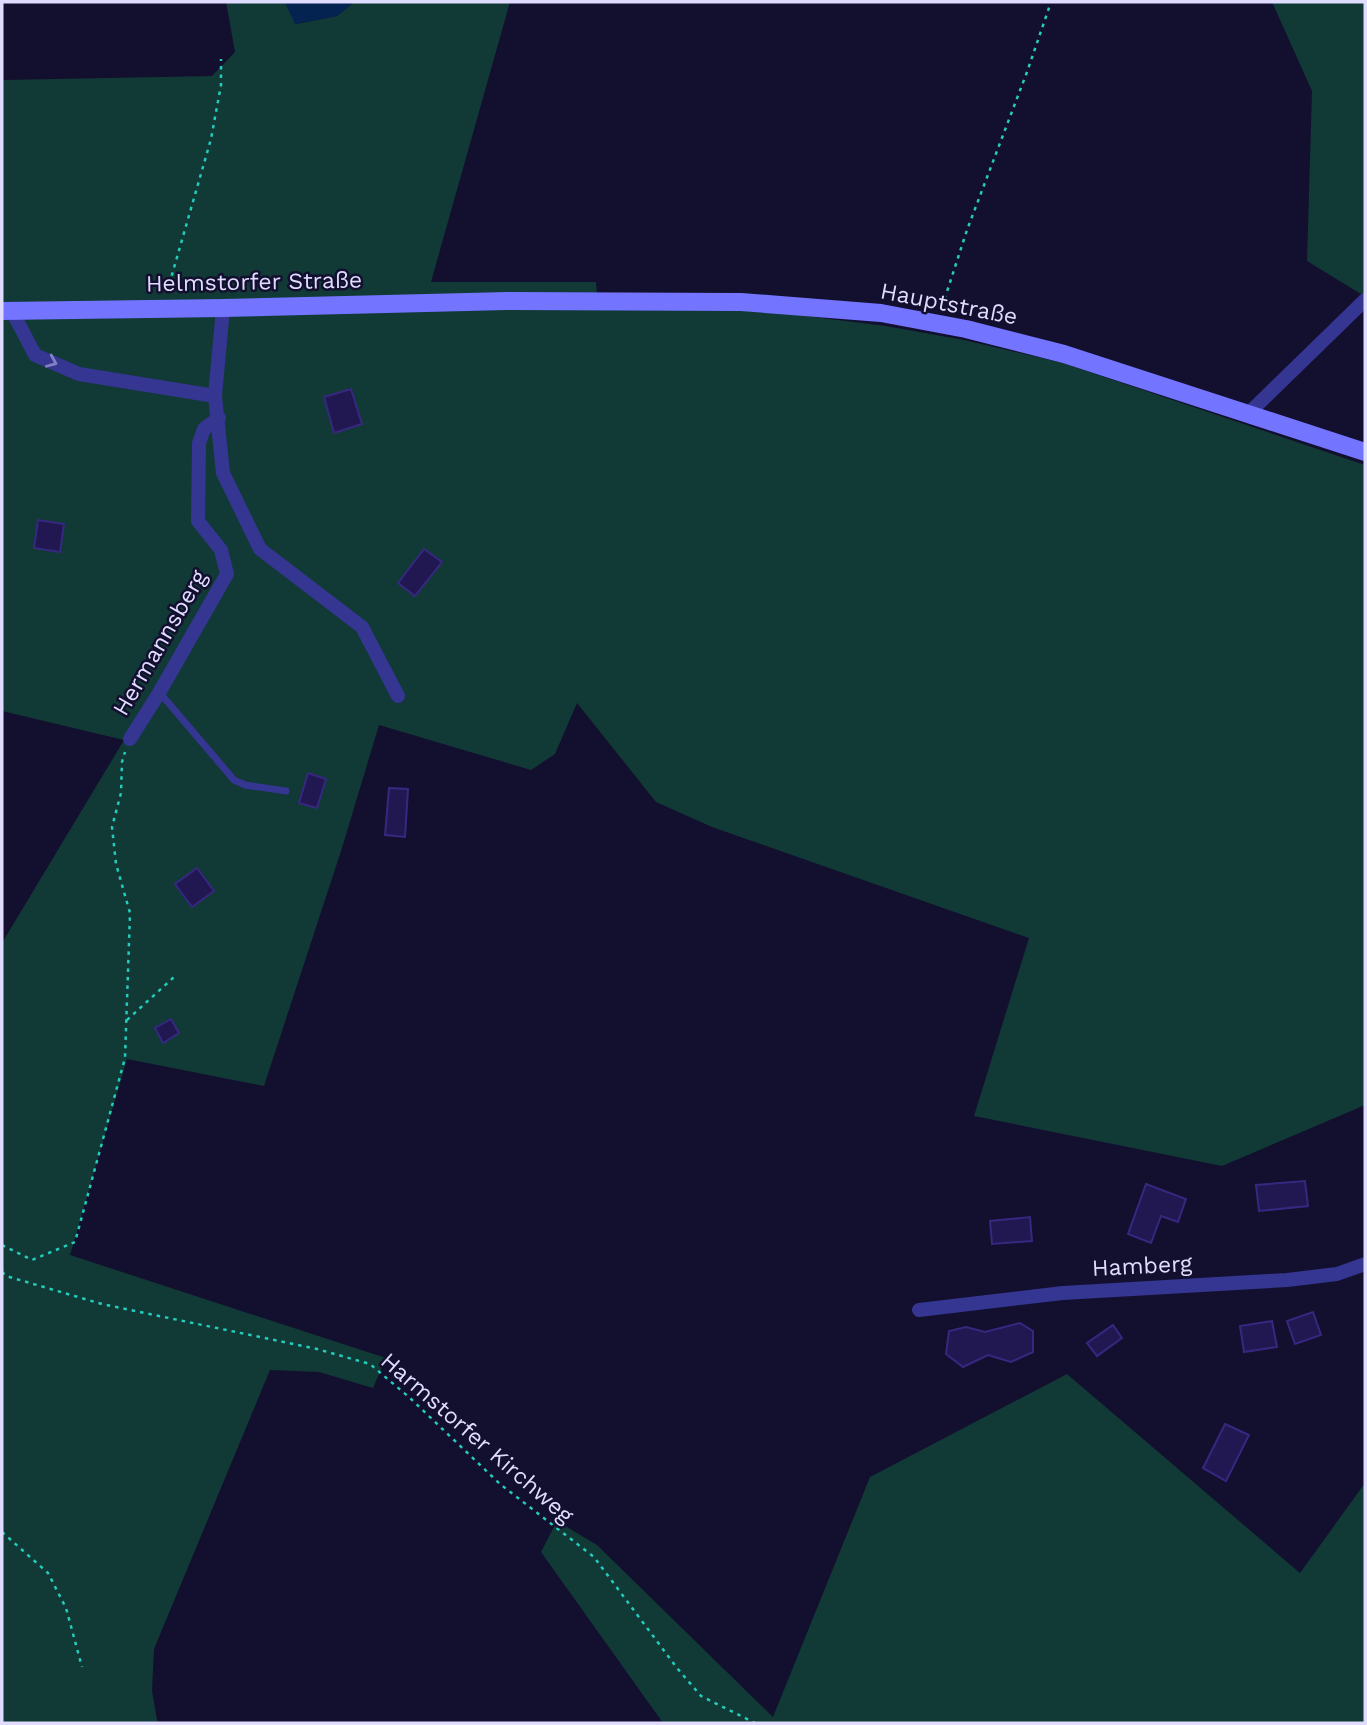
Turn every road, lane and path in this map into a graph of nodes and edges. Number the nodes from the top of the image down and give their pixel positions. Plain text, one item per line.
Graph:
1 (1051, 2) edge
2 (221, 60) dead end
3 (1365, 300) edge
4 (507, 301) joint
5 (223, 308) junction
6 (163, 309) junction
7 (7, 311) edge
8 (937, 323) junction
9 (215, 396) junction
10 (1249, 413) junction
11 (219, 418) junction
12 (1365, 452) edge
13 (159, 693) junction
14 (398, 696) dead end
15 (130, 740) joint
16 (286, 791) dead end
17 (174, 977) dead end
18 (127, 1020) junction
19 (2, 1245) edge
20 (1365, 1264) edge
21 (2, 1272) edge
22 (919, 1310) dead end
23 (2, 1532) edge
24 (82, 1667) dead end
25 (755, 1723) edge

1 - 8 path
2 - 6 path
3 - 10 street
4 - 5 main road, Helmstorfer Straße
4 - 8 main road, Hauptstraße
5 - 6 main road, Helmstorfer Straße
5 - 9 street
6 - 7 main road, Helmstorfer Straße
7 -> 9 street
8 - 10 main road, Hauptstraße
9 - 11 street
10 - 12 main road, Hauptstraße
11 - 13 street, Hermannsberg
11 - 14 street
13 - 15 street, Hermannsberg
13 - 16 lane
15 - 18 path
17 - 18 path
18 - 19 path
20 - 22 street, Hamberg
21 - 25 path, Harmstorfer Kirchweg
23 - 24 path

